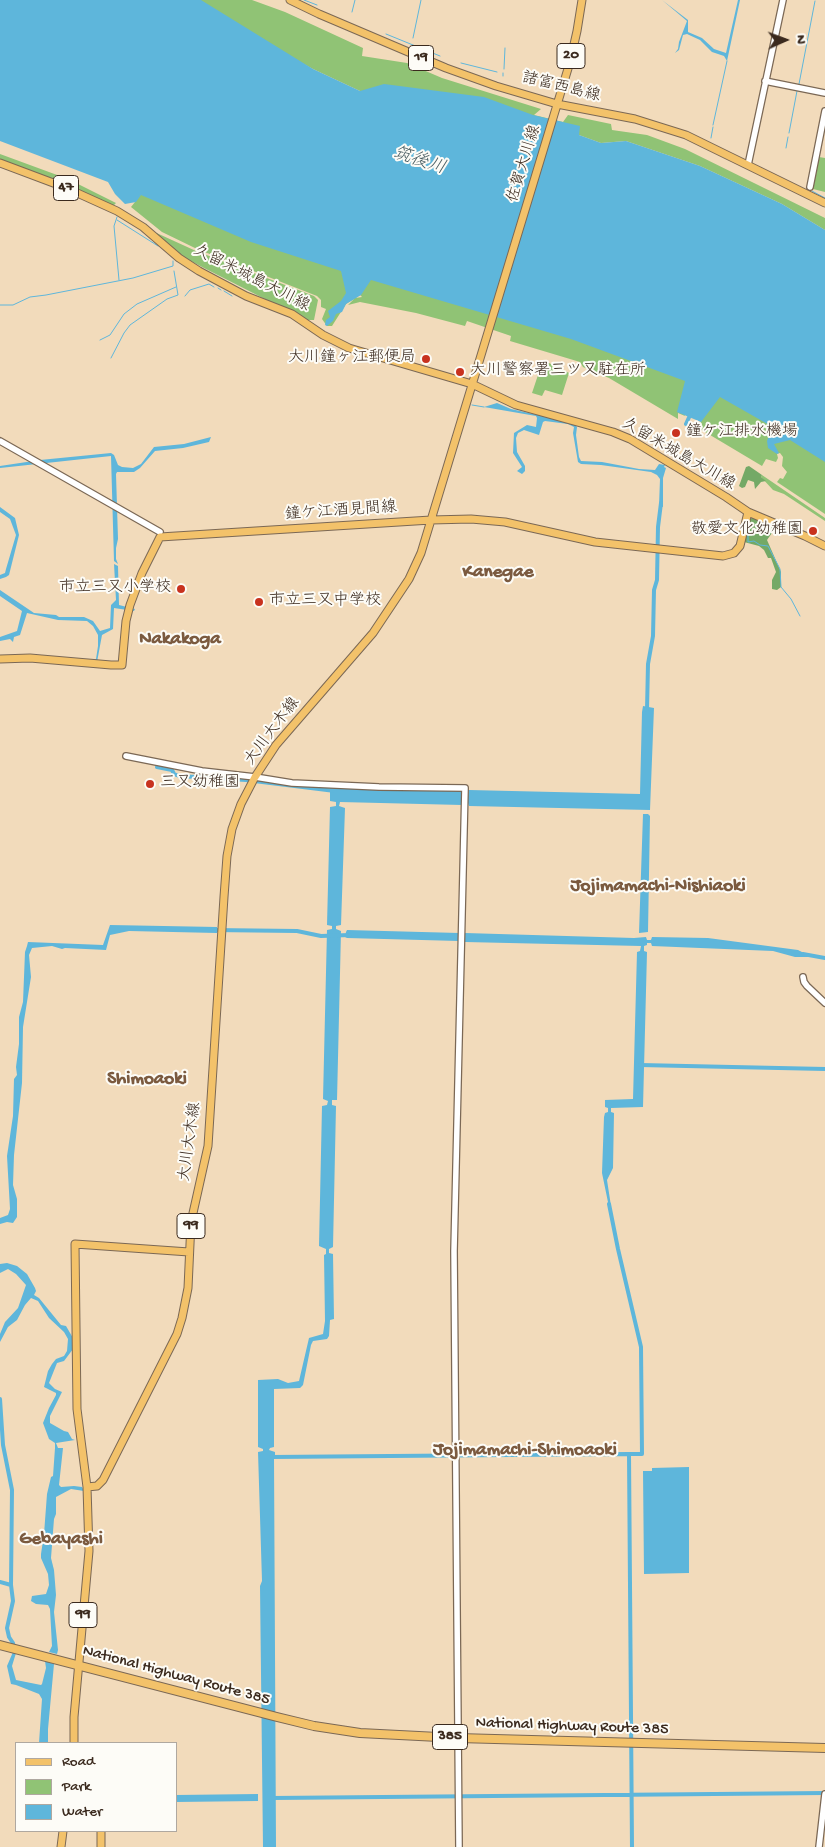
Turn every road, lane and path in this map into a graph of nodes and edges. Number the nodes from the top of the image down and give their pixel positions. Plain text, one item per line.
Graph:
1 (290, 0) edge
2 (582, 0) edge
3 (783, 0) edge
4 (765, 81) junction
5 (825, 92) edge
6 (556, 107) junction
7 (825, 111) edge
8 (0, 163) edge
9 (748, 164) junction
10 (810, 187) dead end
11 (825, 204) edge
12 (472, 384) junction
13 (0, 441) edge
14 (748, 512) junction
15 (431, 520) junction
16 (160, 532) dead end
17 (825, 546) edge
18 (0, 659) edge
19 (126, 756) dead end
20 (255, 778) junction
21 (804, 977) dead end
22 (825, 1002) edge
23 (189, 1252) junction
24 (87, 1487) junction
25 (0, 1645) edge
26 (79, 1665) junction
27 (458, 1738) junction
28 (74, 1742) edge
29 (825, 1748) edge
30 (825, 1794) edge
31 (824, 1800) edge
32 (63, 1832) edge
33 (101, 1832) edge
34 (61, 1847) edge
35 (101, 1847) edge
36 (459, 1847) edge
37 (819, 1847) edge

1 - 6 main road, 諸富西島線 / 19
2 - 6 main road, 佐賀大川線 / 20
3 - 4 street
4 - 5 street
4 - 9 street
6 - 9 main road, 諸富西島線 / 19
6 - 12 main road, 佐賀大川線
7 - 10 street
8 - 12 main road, 久留米城島大川線 / 47
9 - 11 main road, 諸富西島線 / 19
12 - 14 main road, 久留米城島大川線 / 47
12 - 15 main road, 大川大木線 / 99
13 - 16 street
14 - 15 main road, 鐘ケ江酒見間線
14 - 17 main road, 久留米城島大川線 / 47
15 - 18 main road, 鐘ケ江酒見間線
15 - 20 main road, 大川大木線 / 99
19 - 20 street
20 - 23 main road, 大川大木線 / 99
20 - 27 street
21 - 22 street
23 - 24 main road, 大川大木線 / 99
23 - 24 main road, 99
24 - 26 main road, 99
25 - 26 highway, National Highway Route 385 / 385
26 - 27 highway, National Highway Route 385 / 385
26 - 28 main road, 99
27 - 29 highway, National Highway Route 385 / 385
27 - 36 street
30 - 31 street
31 - 37 street
32 - 34 main road
33 - 35 main road

